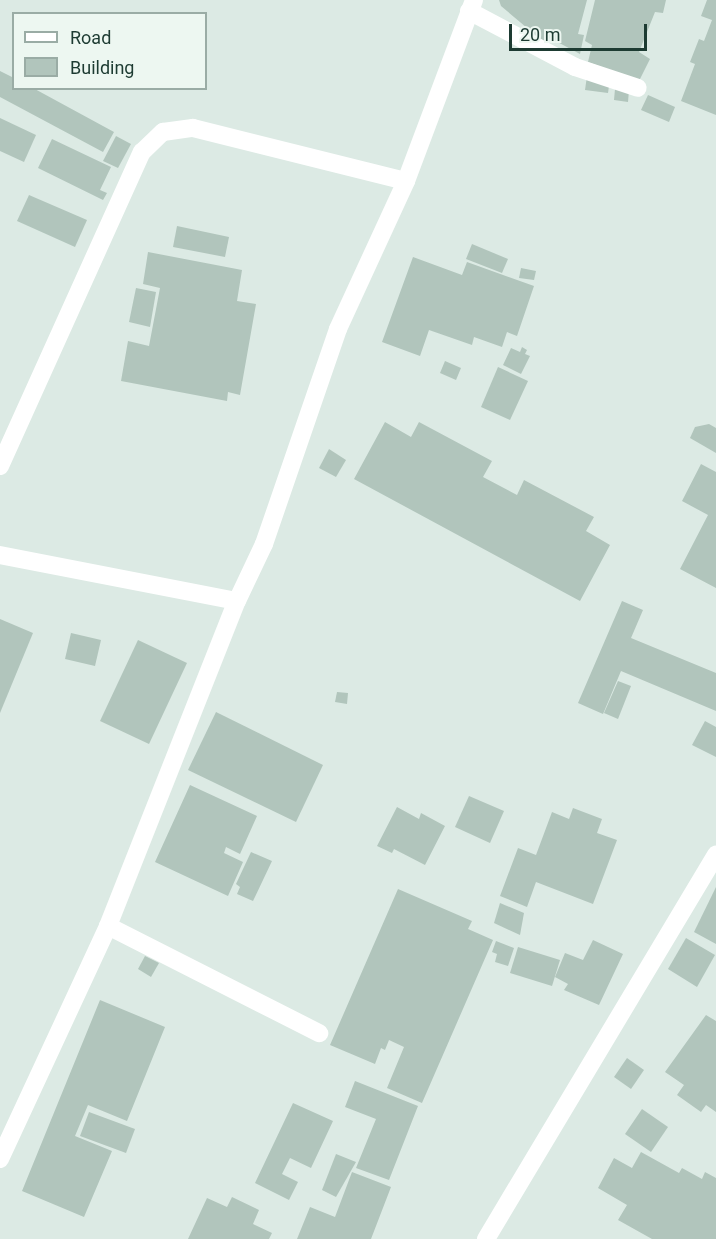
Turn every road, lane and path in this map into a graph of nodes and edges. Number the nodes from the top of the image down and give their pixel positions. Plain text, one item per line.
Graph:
1 (472, 5) edge
2 (638, 88) dead end
3 (406, 181) junction
4 (0, 466) edge
5 (0, 555) edge
6 (237, 601) junction
7 (716, 855) edge
8 (108, 926) junction
9 (319, 1033) dead end
10 (0, 1159) edge
11 (486, 1239) edge

1 - 2 street
1 - 3 street
3 - 4 street
3 - 6 street
5 - 6 street
6 - 8 street
7 - 11 street
8 - 9 street
8 - 10 street

